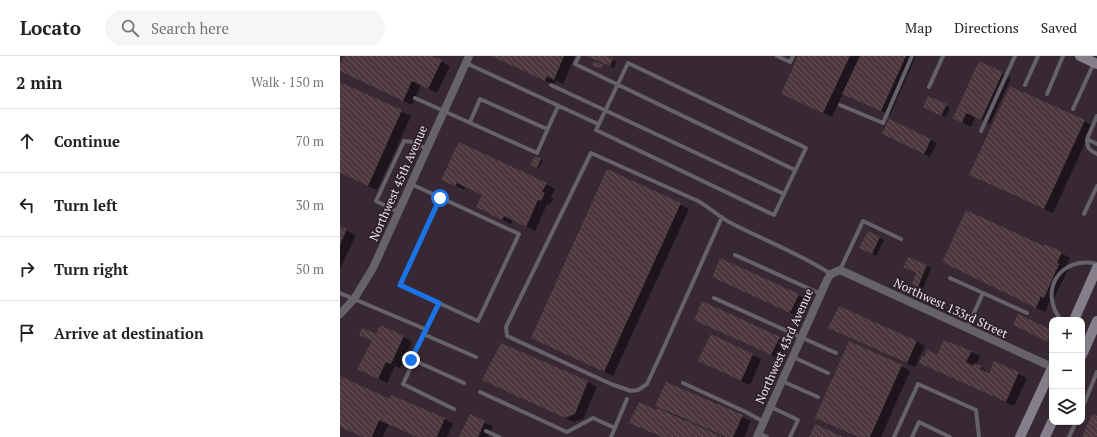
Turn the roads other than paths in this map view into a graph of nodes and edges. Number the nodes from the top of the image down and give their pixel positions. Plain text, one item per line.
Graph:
1 (578, 56) edge
2 (777, 56) edge
3 (793, 56) edge
4 (912, 56) edge
5 (943, 56) edge
6 (1015, 56) edge
7 (1038, 56) edge
8 (1063, 56) edge
9 (1080, 56) edge
10 (468, 58) edge
11 (1096, 63) edge
12 (551, 85) dead end
13 (617, 85) junction
14 (1025, 85) dead end
15 (929, 87) dead end
16 (1047, 94) dead end
17 (415, 98) dead end
18 (840, 105) dead end
19 (558, 106) junction
20 (1073, 109) dead end
21 (605, 110) junction
22 (444, 111) junction
23 (1097, 116) edge
24 (470, 122) junction
25 (598, 124) junction
26 (547, 129) junction
27 (981, 131) dead end
28 (1087, 139) junction
29 (1097, 144) edge
30 (427, 149) junction
31 (1097, 154) edge
32 (795, 170) junction
33 (411, 184) junction
34 (1097, 186) edge
35 (784, 194) junction
36 (440, 198) junction
37 (1092, 198) junction
38 (1097, 200) edge
39 (398, 212) junction
40 (1084, 214) dead end
41 (722, 217) junction
42 (901, 238) dead end
43 (735, 255) dead end
44 (1097, 264) edge
45 (1097, 268) edge
46 (840, 270) junction
47 (831, 274) junction
48 (950, 278) dead end
49 (340, 293) edge
50 (983, 293) junction
51 (821, 294) junction
52 (714, 298) dead end
53 (354, 299) junction
54 (439, 303) junction
55 (1027, 313) dead end
56 (340, 314) edge
57 (1059, 317) edge
58 (1075, 317) edge
59 (1097, 321) edge
60 (967, 328) junction
61 (425, 329) junction
62 (423, 334) junction
63 (801, 337) junction
64 (836, 352) dead end
65 (1083, 353) edge
66 (476, 357) dead end
67 (792, 357) junction
68 (414, 361) junction
69 (1049, 367) edge
70 (1097, 372) edge
71 (828, 373) dead end
72 (1049, 374) edge
73 (782, 381) junction
74 (464, 383) dead end
75 (683, 383) dead end
76 (480, 392) dead end
77 (818, 397) dead end
78 (628, 399) dead end
79 (1085, 401) edge
80 (770, 407) junction
81 (454, 408) dead end
82 (764, 422) junction
83 (1051, 425) edge
84 (1075, 425) edge
85 (615, 428) junction
86 (486, 431) dead end
87 (758, 435) edge
88 (499, 437) edge
89 (611, 437) edge
90 (767, 437) edge
91 (790, 437) edge
92 (894, 437) edge
93 (912, 437) edge
94 (950, 437) edge
95 (979, 437) edge
96 (1020, 437) edge
97 (1045, 437) edge
98 (1069, 437) edge

1 - 13 lane
2 - 3 lane
4 - 18 lane
5 - 15 lane
6 - 27 lane
7 - 14 lane
8 - 16 lane
9 - 11 main road
10 - 19 lane
10 - 22 street, Northwest 45th Avenue
11 - 20 lane
12 - 21 lane
13 - 21 lane
13 - 32 lane
13 - 32 lane
17 - 22 lane
19 - 25 lane
19 - 26 lane
21 - 25 lane
21 - 35 lane
22 - 24 lane
22 - 30 street, Northwest 45th Avenue
23 - 28 lane
24 - 26 lane
24 - 26 lane
25 - 35 lane
28 - 29 lane
28 - 31 lane
30 - 33 street, Northwest 45th Avenue
30 - 39 lane
32 - 35 lane
33 - 36 lane
33 - 39 street, Northwest 45th Avenue
34 - 37 lane
36 - 54 lane
36 - 54 lane
37 - 38 lane
37 - 40 lane
39 - 53 street, Northwest 45th Avenue
41 - 41 lane
41 - 47 lane
42 - 46 lane
43 - 51 lane
44 - 57 lane
45 - 58 main road
46 - 47 street
46 - 60 street, Northwest 133rd Street
47 - 51 street, Northwest 43rd Avenue
48 - 50 lane
49 - 53 lane
50 - 55 lane
50 - 60 lane
51 - 63 street, Northwest 43rd Avenue
52 - 63 lane
53 - 56 street, Northwest 45th Avenue
53 - 61 lane
54 - 61 lane
59 - 65 main road
60 - 69 street, Northwest 133rd Street
61 - 62 lane
62 - 66 lane
62 - 68 lane
63 - 64 lane
63 - 67 street, Northwest 43rd Avenue
67 - 71 lane
67 - 73 street, Northwest 43rd Avenue
68 - 74 lane
68 - 81 lane
70 - 79 lane
72 - 96 main road
73 - 77 lane
73 - 80 street, Northwest 43rd Avenue
75 - 82 lane
76 - 85 lane
78 - 85 lane
80 - 82 street, Northwest 43rd Avenue
80 - 91 lane
82 - 87 street, Northwest 43rd Avenue
83 - 97 main road
84 - 98 lane
85 - 89 lane
86 - 88 lane
87 - 90 lane
92 - 95 lane
93 - 94 lane

